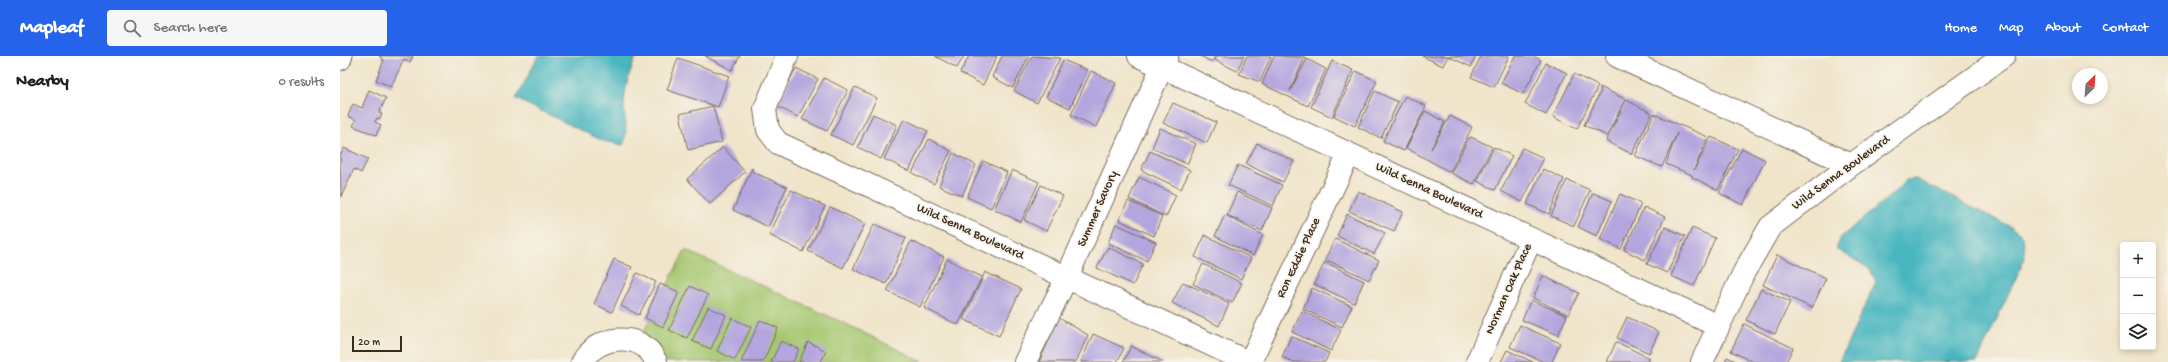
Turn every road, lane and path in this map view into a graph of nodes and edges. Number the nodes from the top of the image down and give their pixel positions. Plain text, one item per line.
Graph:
1 (341, 56) edge
2 (787, 56) edge
3 (1139, 56) edge
4 (1617, 56) edge
5 (2004, 56) edge
6 (340, 59) edge
7 (1165, 61) edge
8 (1349, 154) junction
9 (1851, 165) junction
10 (1531, 239) junction
11 (1067, 277) junction
12 (1718, 326) junction
13 (582, 362) edge
14 (656, 362) edge
15 (1025, 362) edge
16 (1249, 362) edge
17 (1477, 362) edge
18 (1702, 362) edge

1 - 6 street
2 - 11 street, Wild Senna Boulevard
3 - 7 street, Wild Senna Boulevard
4 - 9 street
5 - 9 street, Wild Senna Boulevard
7 - 8 street, Wild Senna Boulevard
7 - 11 street, Summer Savory
8 - 10 street, Wild Senna Boulevard
8 - 16 street, Ron Eddie Place
9 - 12 street, Wild Senna Boulevard
10 - 12 street, Wild Senna Boulevard
10 - 17 street, Norman Oak Place
11 - 15 street, Summer Savory
11 - 16 street, Wild Senna Boulevard
12 - 18 street, Wild Senna Boulevard
13 - 14 street

